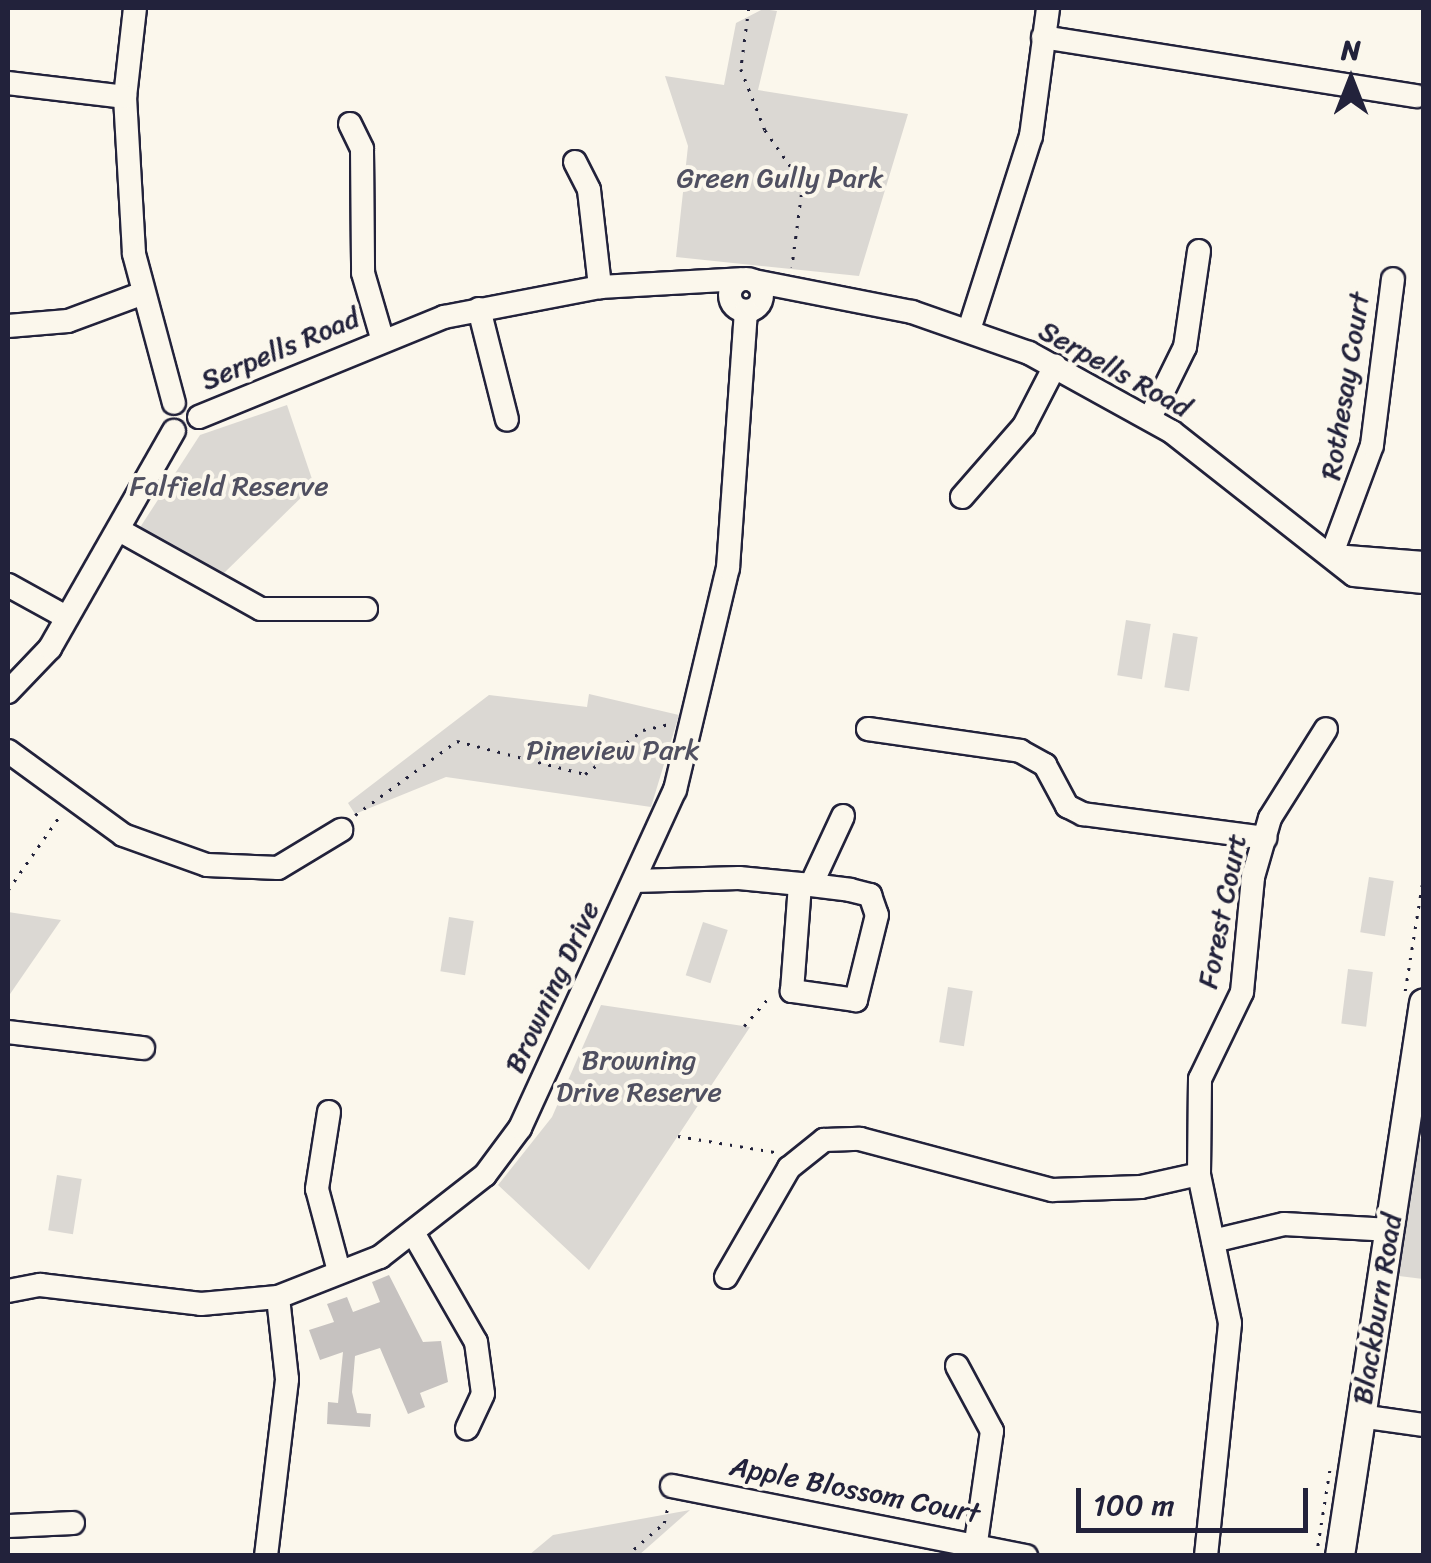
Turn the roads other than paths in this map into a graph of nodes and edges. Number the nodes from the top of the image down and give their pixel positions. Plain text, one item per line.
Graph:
1 (135, 8) edge
2 (1048, 8) edge
3 (1043, 37) junction
4 (8, 82) edge
5 (1416, 96) dead end
6 (124, 97) junction
7 (350, 124) dead end
8 (575, 162) dead end
9 (1199, 251) dead end
10 (1393, 279) dead end
11 (600, 287) junction
12 (747, 293) junction
13 (141, 294) junction
14 (838, 296) junction
15 (479, 309) junction
16 (8, 326) edge
17 (962, 327) junction
18 (382, 338) junction
19 (1055, 366) junction
20 (174, 402) junction
21 (199, 417) junction
22 (1150, 418) junction
23 (508, 420) dead end
24 (174, 431) junction
25 (962, 497) dead end
26 (119, 530) junction
27 (1330, 556) junction
28 (1422, 567) edge
29 (1395, 583) junction
30 (8, 585) edge
31 (1424, 600) edge
32 (366, 608) dead end
33 (66, 617) junction
34 (8, 692) edge
35 (868, 729) dead end
36 (1326, 729) dead end
37 (8, 752) edge
38 (843, 816) dead end
39 (341, 830) road end
40 (1265, 838) junction
41 (634, 880) junction
42 (806, 885) junction
43 (1424, 1003) edge
44 (8, 1032) edge
45 (143, 1048) dead end
46 (329, 1112) dead end
47 (1199, 1174) junction
48 (1391, 1230) junction
49 (415, 1236) junction
50 (1213, 1241) junction
51 (340, 1271) junction
52 (726, 1277) dead end
53 (8, 1291) edge
54 (278, 1297) junction
55 (957, 1366) dead end
56 (1360, 1416) junction
57 (1424, 1425) edge
58 (467, 1428) dead end
59 (672, 1486) road end
60 (74, 1524) dead end
61 (8, 1526) edge
62 (976, 1542) junction
63 (266, 1556) edge
64 (1026, 1556) edge
65 (1206, 1556) edge
66 (1340, 1556) edge

1 - 6 street
2 - 3 street
3 - 5 street
3 - 17 street
4 - 6 street
6 - 13 street
7 - 18 street
8 - 11 street
9 - 22 street
10 - 27 street, Rothesay Court
11 - 12 street, Serpells Road
11 - 15 street, Serpells Road
12 - 14 street, Serpells Road
12 - 14 street, Serpells Road
12 - 41 street, Browning Drive
13 - 16 street
13 - 20 street
14 - 17 street, Serpells Road
15 - 18 street, Serpells Road
15 - 23 street
17 - 19 street, Serpells Road
18 - 21 street, Serpells Road
19 - 22 street, Serpells Road
19 - 25 street
20 - 21 street
20 - 24 street
21 - 24 street
22 - 27 street, Serpells Road
24 - 26 street
26 - 32 street
26 - 33 street
27 - 28 street, Serpells Road
27 - 29 street, Serpells Road
28 - 29 street, Serpells Road
29 - 31 street, Serpells Road
30 - 33 street
33 - 34 street
35 - 40 street
36 - 40 street, Forest Court
37 - 39 street
38 - 42 street
40 - 47 street, Forest Court
41 - 42 street
41 - 49 street, Browning Drive
42 - 42 street
43 - 48 main road, Blackburn Road
44 - 45 street
46 - 51 street
47 - 50 street, Forest Court
47 - 52 street
48 - 50 street
48 - 56 main road, Blackburn Road
49 - 51 street, Browning Drive
49 - 58 street
50 - 65 street, Forest Court
51 - 54 street, Browning Drive
53 - 54 street, Browning Drive
54 - 63 street
55 - 62 street
56 - 57 street
56 - 66 main road, Blackburn Road
59 - 62 street, Apple Blossom Court
60 - 61 street
62 - 64 street, Apple Blossom Court

